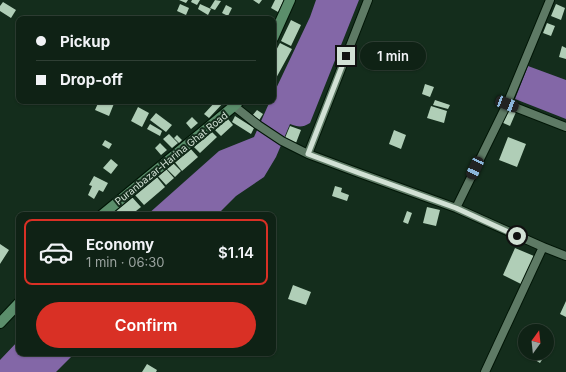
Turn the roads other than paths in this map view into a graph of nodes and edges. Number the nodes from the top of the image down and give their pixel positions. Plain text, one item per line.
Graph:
1 (290, 0) edge
2 (368, 0) edge
3 (550, 0) edge
4 (276, 31) edge
5 (236, 104) edge
6 (507, 104) junction
7 (566, 127) edge
8 (308, 154) junction
9 (456, 208) junction
10 (106, 212) edge
11 (543, 247) junction
12 (566, 256) edge
13 (16, 306) edge
14 (0, 323) edge
15 (485, 372) edge

1 - 4 main road
2 - 8 street
3 - 6 street
5 - 8 street
5 - 10 main road, Puranbazar-Harina Ghat Road
6 - 7 street
6 - 9 street
8 - 9 street
9 - 11 street
11 - 12 street
11 - 15 street
13 - 14 main road

